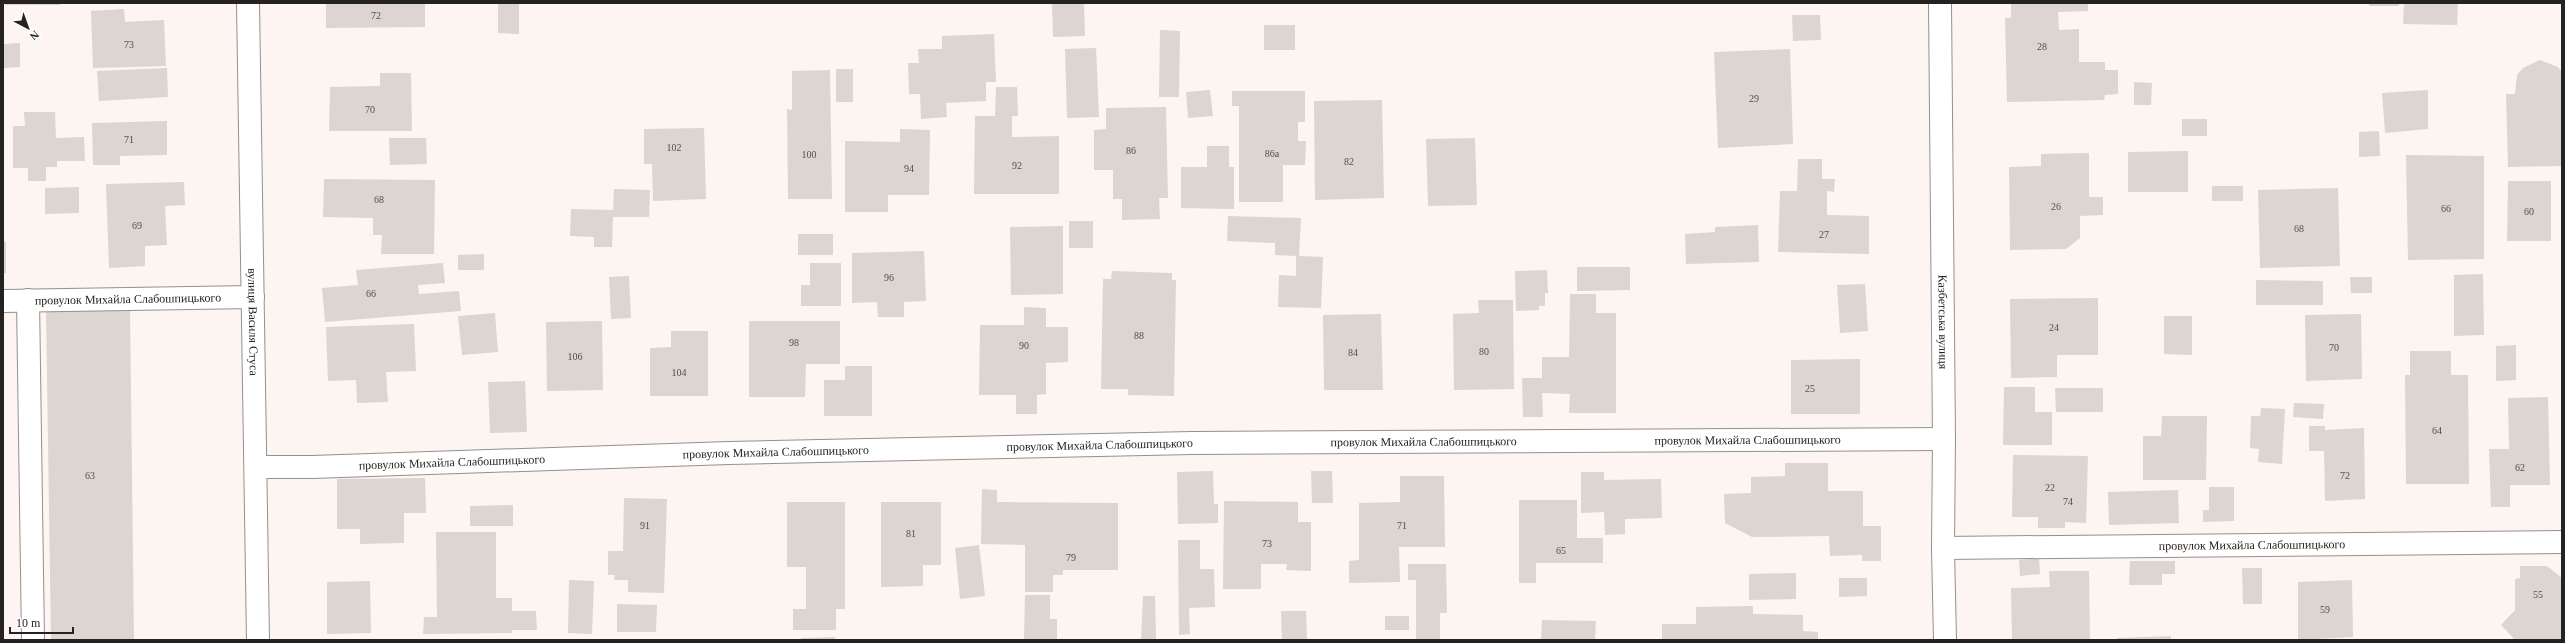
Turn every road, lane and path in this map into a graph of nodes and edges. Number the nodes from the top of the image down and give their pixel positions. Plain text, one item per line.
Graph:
1 (248, 3) edge
2 (1940, 3) edge
3 (253, 297) junction
4 (28, 300) junction
5 (3, 301) edge
6 (1944, 439) junction
7 (256, 467) junction
8 (2562, 542) edge
9 (1943, 548) junction
10 (33, 640) edge
11 (258, 640) edge
12 (1945, 640) edge

1 - 3 street, вулиця Василя Стуса
2 - 6 street, Казбетська вулиця
3 - 4 street, провулок Михайла Слабошпицького
3 - 7 street, вулиця Василя Стуса
4 - 5 street, провулок Михайла Слабошпицького
4 - 10 street
6 - 7 street, провулок Михайла Слабошпицького
6 - 9 street, Казбетська вулиця
7 - 11 street, вулиця Василя Стуса
8 - 9 street, провулок Михайла Слабошпицького
9 - 12 street, Казбетська вулиця

